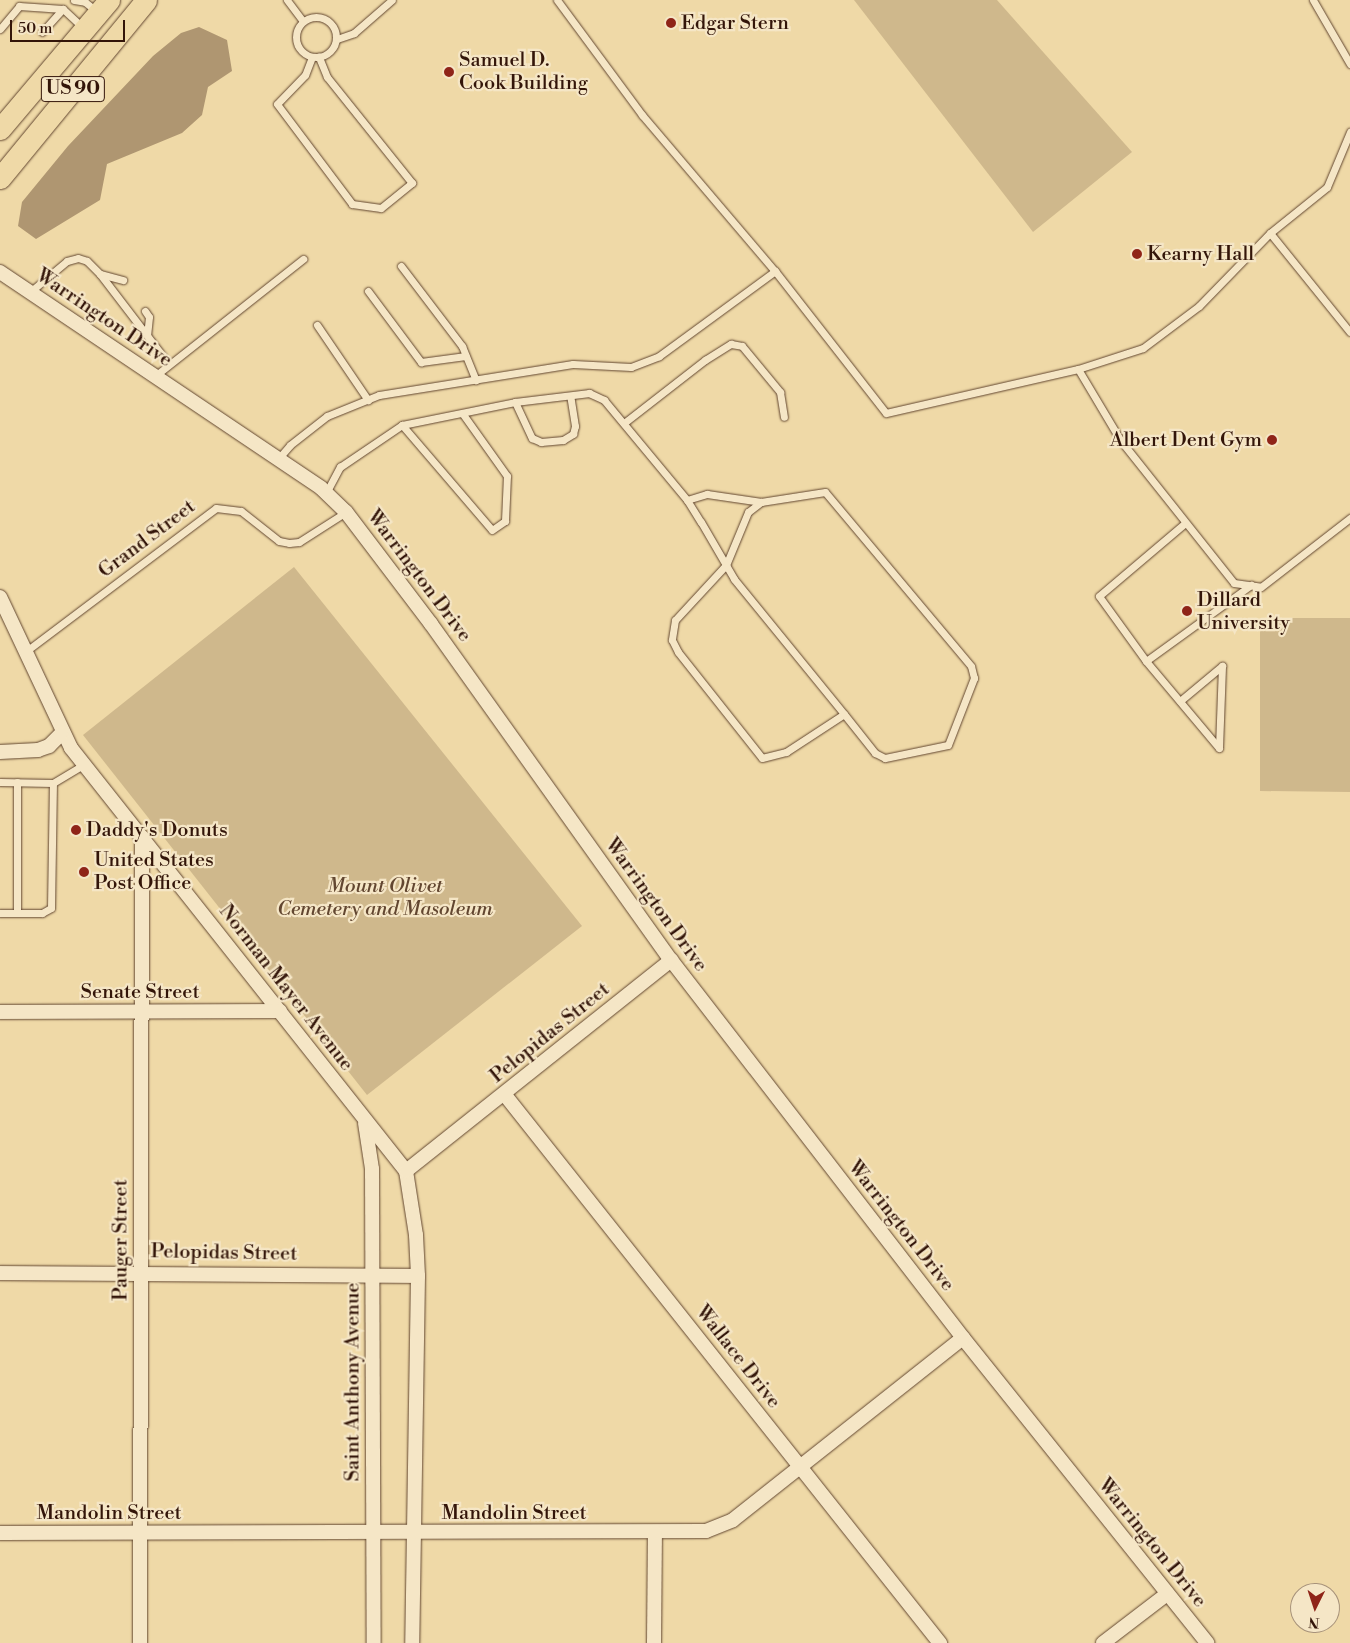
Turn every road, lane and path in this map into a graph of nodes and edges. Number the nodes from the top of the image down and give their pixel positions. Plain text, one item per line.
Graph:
1 (74, 0) edge
2 (146, 0) edge
3 (287, 0) edge
4 (392, 0) edge
5 (556, 0) edge
6 (1313, 0) edge
7 (103, 6) edge
8 (63, 9) junction
9 (303, 21) junction
10 (0, 29) edge
11 (84, 29) junction
12 (42, 32) dead end
13 (336, 39) junction
14 (316, 57) junction
15 (1350, 64) edge
16 (0, 129) edge
17 (1350, 132) edge
18 (0, 178) edge
19 (1270, 233) junction
20 (303, 259) dead end
21 (401, 266) dead end
22 (775, 271) junction
23 (0, 272) edge
24 (100, 274) junction
25 (123, 280) dead end
26 (30, 292) junction
27 (368, 292) dead end
28 (145, 311) dead end
29 (316, 325) dead end
30 (1350, 332) edge
31 (147, 334) junction
32 (466, 356) junction
33 (168, 363) junction
34 (1078, 369) junction
35 (155, 376) junction
36 (476, 380) junction
37 (570, 396) junction
38 (368, 400) junction
39 (515, 402) junction
40 (462, 413) junction
41 (784, 417) dead end
42 (624, 423) junction
43 (402, 425) junction
44 (278, 460) junction
45 (326, 493) junction
46 (687, 500) junction
47 (762, 502) junction
48 (346, 512) junction
49 (1350, 518) edge
50 (1184, 524) junction
51 (726, 565) junction
52 (1251, 585) junction
53 (0, 597) edge
54 (25, 652) junction
55 (1146, 661) junction
56 (1180, 701) junction
57 (844, 714) junction
58 (61, 734) junction
59 (0, 752) edge
60 (83, 765) junction
61 (0, 782) edge
62 (17, 782) junction
63 (53, 783) junction
64 (142, 838) junction
65 (0, 912) edge
66 (17, 913) junction
67 (671, 960) junction
68 (280, 1011) junction
69 (0, 1012) edge
70 (142, 1012) junction
71 (505, 1095) junction
72 (365, 1122) junction
73 (406, 1171) junction
74 (141, 1272) junction
75 (0, 1273) edge
76 (372, 1275) junction
77 (418, 1276) junction
78 (963, 1338) junction
79 (801, 1469) junction
80 (0, 1533) edge
81 (140, 1533) junction
82 (374, 1533) junction
83 (412, 1533) junction
84 (655, 1533) junction
85 (1167, 1594) junction
86 (140, 1643) edge
87 (374, 1643) edge
88 (412, 1643) edge
89 (654, 1643) edge
90 (940, 1643) edge
91 (1103, 1643) edge
92 (1207, 1643) edge

1 - 7 lane
2 - 18 main road, US 90
3 - 9 lane
4 - 13 lane
5 - 22 lane
6 - 15 lane
7 - 11 main road, US 90
8 - 10 lane
8 - 11 lane
8 - 12 lane
9 - 13 lane
9 - 14 lane
11 - 16 main road, US 90
13 - 14 lane
14 - 14 lane
17 - 19 lane
19 - 30 lane
19 - 34 lane
20 - 33 lane
21 - 32 lane
22 - 34 lane
22 - 36 lane
23 - 26 street, Warrington Drive
24 - 25 lane
24 - 26 lane
24 - 31 lane
26 - 35 street, Warrington Drive
27 - 32 lane
28 - 31 lane
29 - 38 lane
31 - 33 lane
32 - 36 lane
33 - 35 lane
34 - 50 lane
35 - 44 street, Warrington Drive
36 - 38 lane
37 - 39 lane
37 - 39 lane
37 - 42 lane
38 - 44 lane
39 - 40 lane
40 - 43 lane
40 - 43 lane
41 - 42 lane
42 - 46 lane
43 - 45 lane
44 - 45 street, Warrington Drive
45 - 48 street, Warrington Drive
46 - 47 lane
46 - 51 lane
47 - 51 lane
47 - 57 lane
48 - 54 lane, Grand Street
48 - 67 street, Warrington Drive
49 - 52 lane
50 - 52 lane
50 - 55 lane
51 - 57 lane
51 - 57 lane
52 - 55 lane
53 - 54 street, Norman Mayer Avenue
54 - 58 street, Norman Mayer Avenue
55 - 56 lane
56 - 56 lane
58 - 59 street
58 - 60 street, Norman Mayer Avenue
60 - 63 lane
60 - 64 street, Norman Mayer Avenue
61 - 62 lane
62 - 63 lane
62 - 66 lane
63 - 66 lane
64 - 68 street, Norman Mayer Avenue
64 - 70 street, Pauger Street
65 - 66 lane
67 - 71 street, Pelopidas Street
67 - 78 street, Warrington Drive
68 - 70 street, Senate Street
68 - 72 street, Norman Mayer Avenue
69 - 70 street, Senate Street
70 - 74 street, Pauger Street
71 - 73 street, Pelopidas Street
71 - 79 street, Wallace Drive
72 - 73 street, Norman Mayer Avenue
72 - 76 street, Saint Anthony Avenue
73 - 77 street
74 - 75 street, Pelopidas Street
74 - 76 street, Pelopidas Street
74 - 81 street, Pauger Street
76 - 77 street, Pelopidas Street
76 - 82 street, Saint Anthony Avenue
77 - 83 street
78 - 79 street, Mandolin Street
78 - 85 street, Warrington Drive
79 - 84 street, Mandolin Street
79 - 90 street, Wallace Drive
80 - 81 street, Mandolin Street
81 - 82 street, Mandolin Street
81 - 86 street, Pauger Street
82 - 83 street, Mandolin Street
82 - 87 street, Saint Anthony Avenue
83 - 84 street, Mandolin Street
83 - 88 street
84 - 89 street
85 - 91 street
85 - 92 street, Warrington Drive

